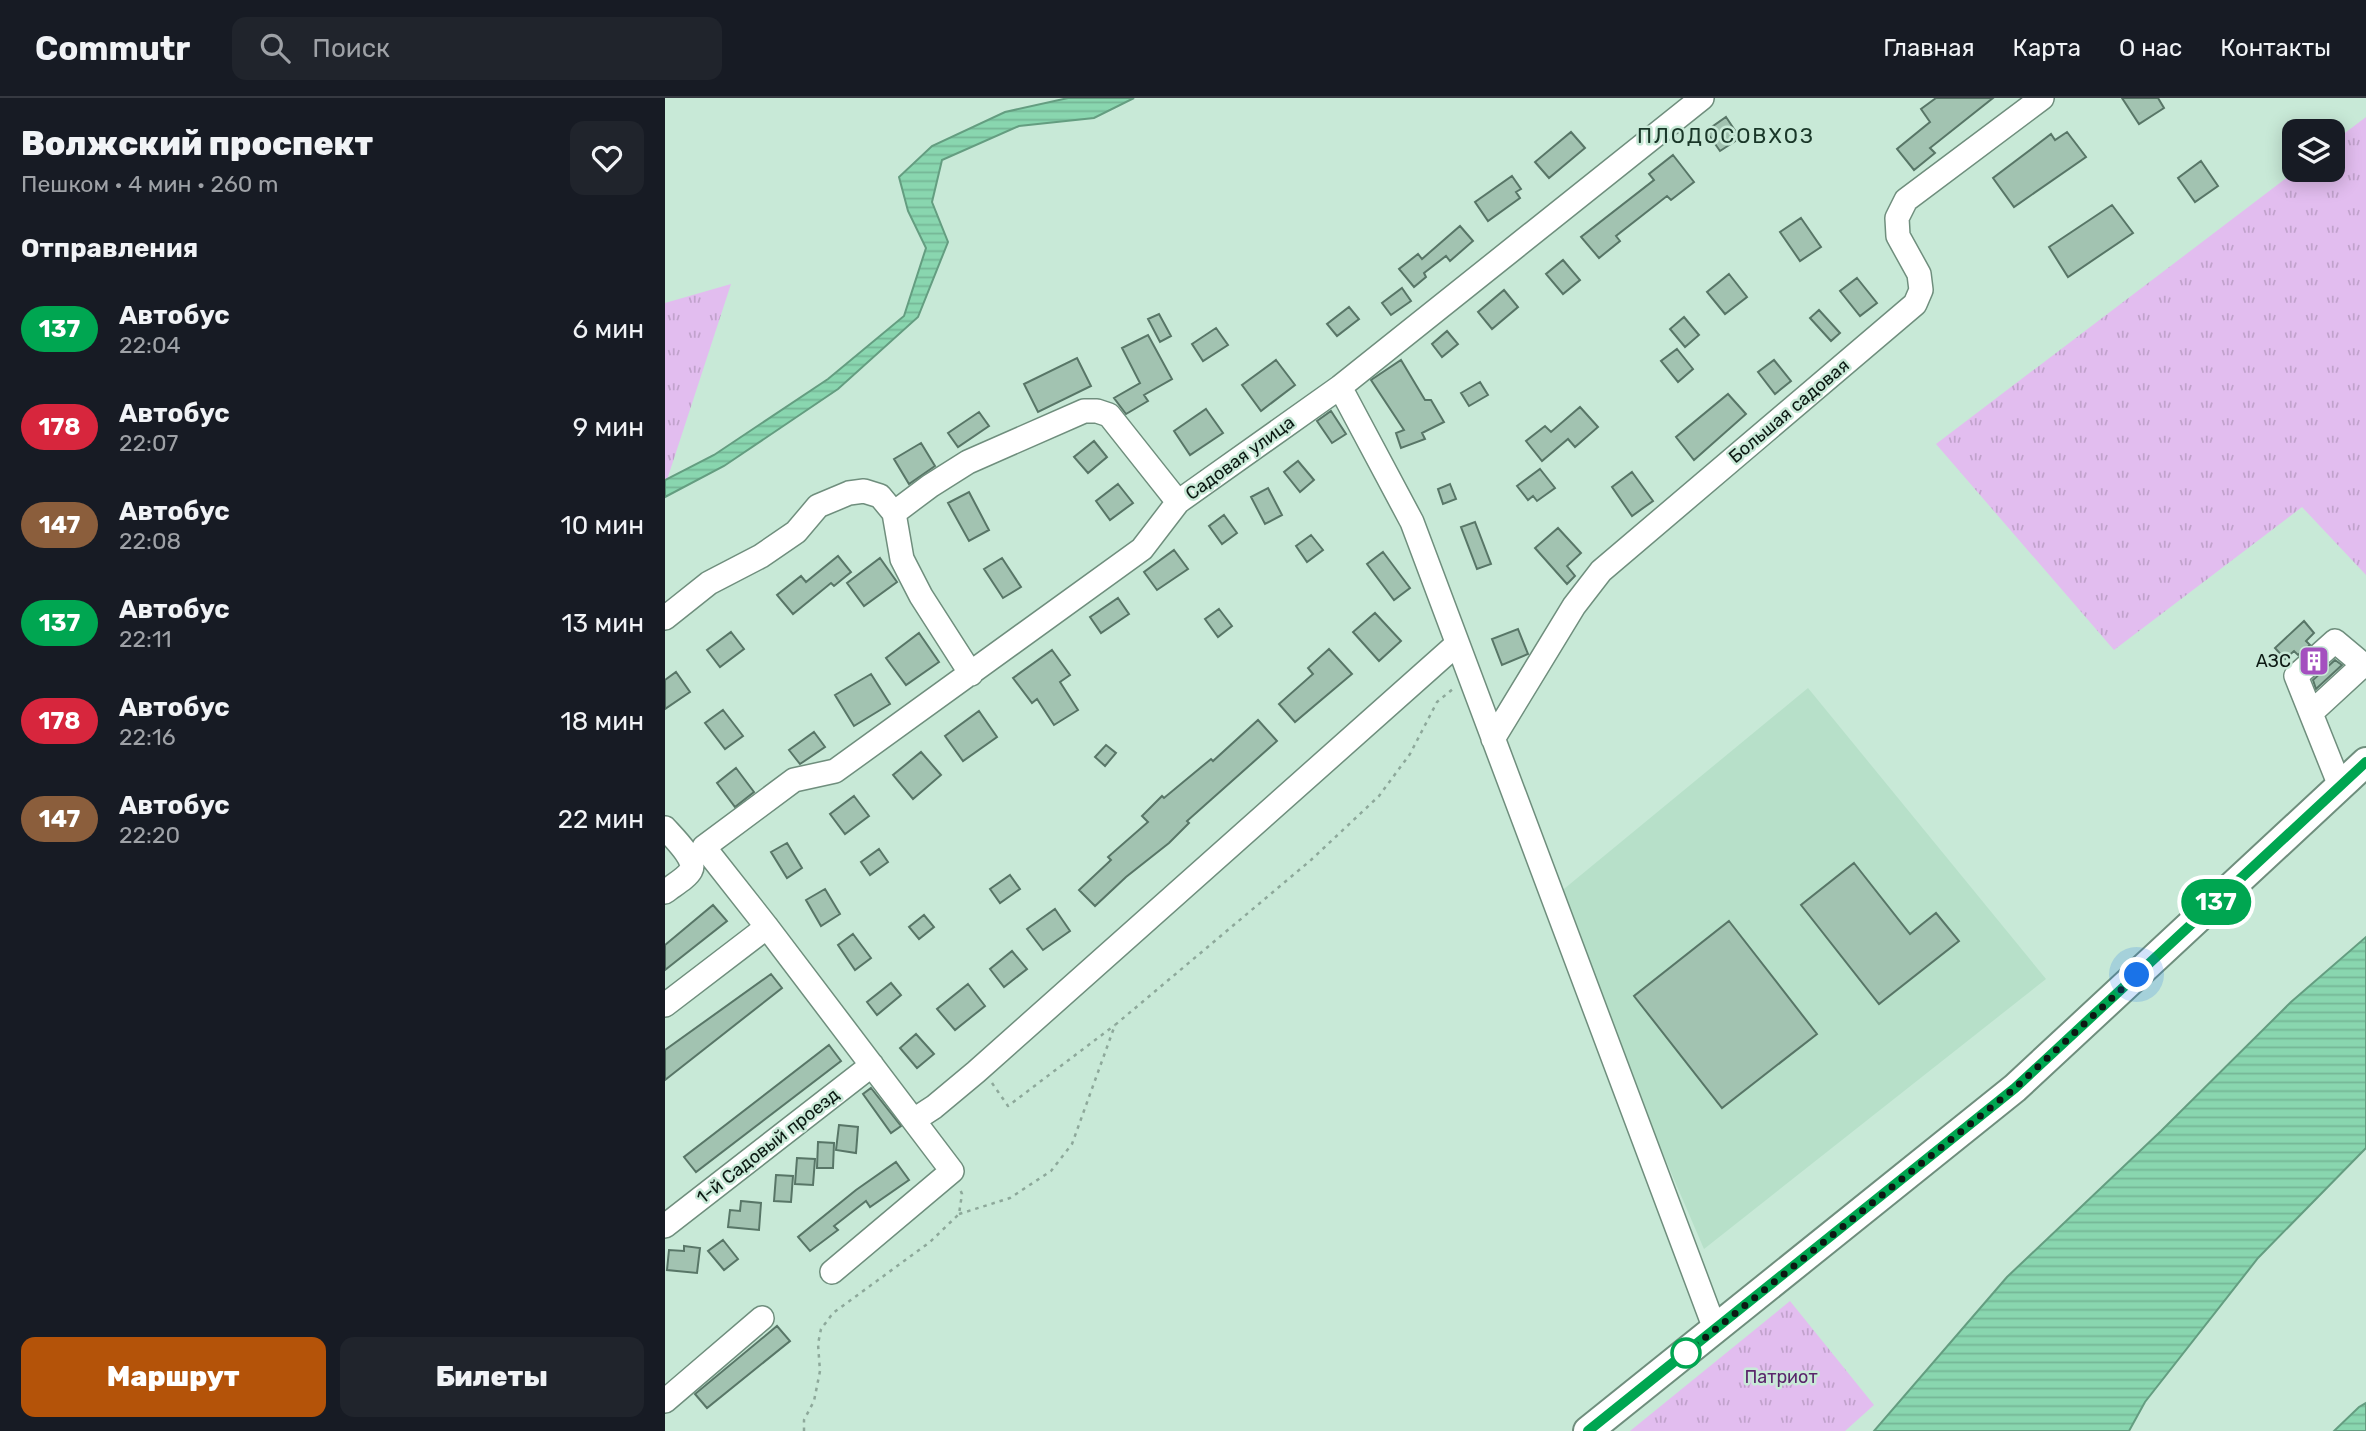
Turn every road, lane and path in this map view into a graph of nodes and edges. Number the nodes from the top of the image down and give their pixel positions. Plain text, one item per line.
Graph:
1 (1702, 98) edge
2 (2042, 98) edge
3 (1340, 387) junction
4 (1178, 502) junction
5 (894, 513) junction
6 (665, 618) edge
7 (1457, 644) junction
8 (2364, 666) edge
9 (971, 674) junction
10 (1469, 675) junction
11 (2311, 713) junction
12 (1493, 739) junction
13 (2366, 762) edge
14 (2340, 786) junction
15 (665, 828) edge
16 (665, 892) edge
17 (767, 927) junction
18 (665, 1005) edge
19 (1115, 1025) junction
20 (872, 1065) junction
21 (981, 1067) junction
22 (914, 1120) junction
23 (952, 1171) junction
24 (959, 1214) junction
25 (665, 1226) edge
26 (832, 1272) dead end
27 (762, 1318) dead end
28 (1715, 1329) junction
29 (665, 1401) edge
30 (804, 1431) edge
31 (1588, 1431) edge

1 - 3 street, Садовая улица
2 - 12 street, Большая садовая
3 - 4 street, Садовая улица
3 - 7 street
4 - 5 street
4 - 9 street, Садовая улица
5 - 6 street
5 - 9 street
7 - 10 street
7 - 21 street
8 - 11 street
8 - 11 street
9 - 17 street, Садовая улица
10 - 12 street
10 - 19 path
11 - 14 street
12 - 28 street
13 - 14 main road
14 - 28 main road
15 - 16 street
17 - 18 street
17 - 20 street
19 - 21 path
19 - 24 path
20 - 22 street
20 - 25 street, 1-й Садовый проезд
21 - 22 street
22 - 23 street
23 - 24 path
23 - 26 street
24 - 30 path
27 - 29 street
28 - 31 main road

